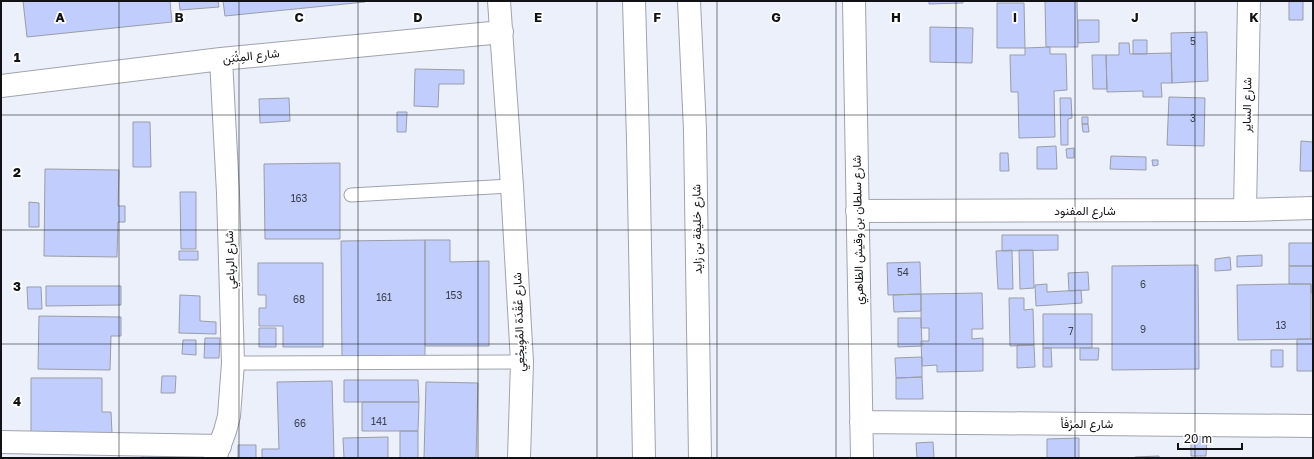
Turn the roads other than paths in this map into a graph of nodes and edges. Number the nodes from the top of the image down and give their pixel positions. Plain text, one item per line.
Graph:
1 (499, 1) edge
2 (634, 1) edge
3 (689, 1) edge
4 (854, 1) edge
5 (1249, 1) edge
6 (502, 32) junction
7 (221, 59) junction
8 (1, 86) edge
9 (512, 186) junction
10 (351, 194) dead end
11 (1313, 208) edge
12 (1245, 210) junction
13 (857, 211) junction
14 (522, 362) junction
15 (233, 363) junction
16 (861, 422) junction
17 (1313, 426) edge
18 (1, 442) edge
19 (217, 452) edge
20 (519, 458) edge
21 (644, 458) edge
22 (700, 458) edge
23 (862, 458) edge

1 - 6 main road, شارع عُقْدَة المُوِيجْعِي
2 - 21 main road
3 - 22 main road, شارع خليفة بن زايد
4 - 13 main road, شارع سلطان بن وقيش الظاهري
5 - 12 main road, شارع الساير
6 - 7 main road, شارع المِثْبَن
6 - 9 main road, شارع عُقْدَة المُوِيجْعِي
7 - 8 main road, شارع المِثْبَن
7 - 15 main road, شارع الرباعي
9 - 10 lane
9 - 14 main road, شارع عُقْدَة المُوِيجْعِي
11 - 12 main road, شارع المفنود
12 - 13 main road, شارع المفنود
13 - 16 main road, شارع سلطان بن وقيش الظاهري
14 - 15 lane
14 - 20 main road, شارع عُقْدَة المُوِيجْعِي
15 - 19 main road, شارع الرباعي
16 - 17 main road, شارع المرْفَأ
16 - 23 main road, شارع سلطان بن وقيش الظاهري
18 - 19 main road

